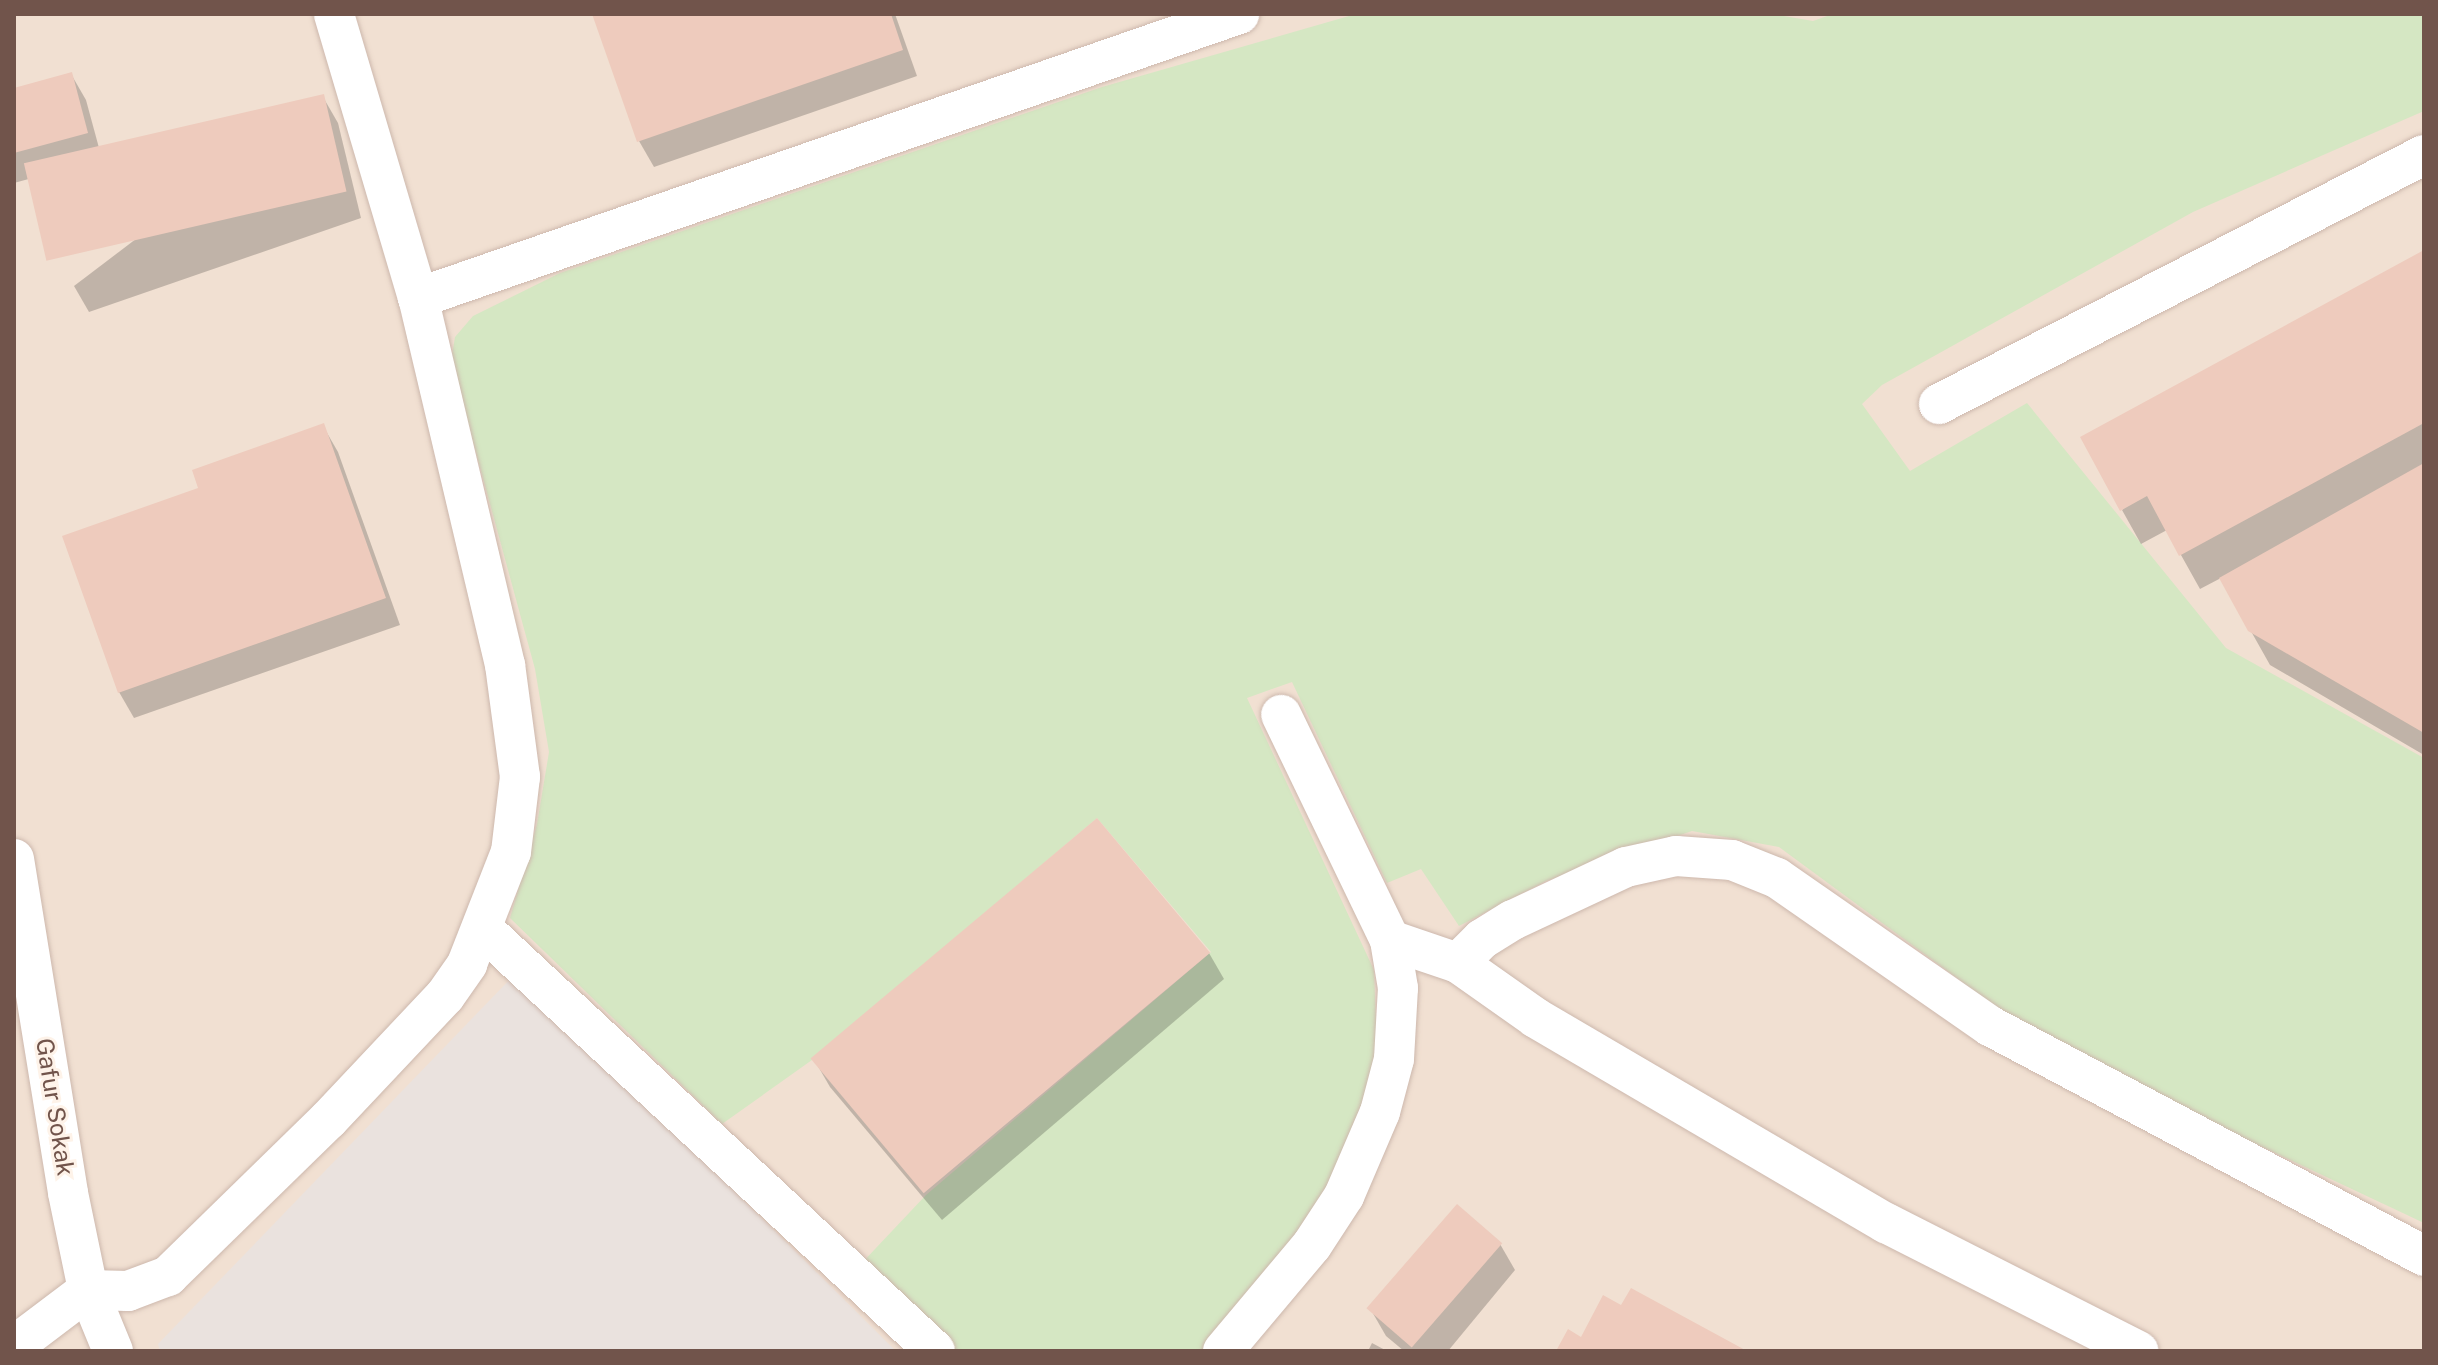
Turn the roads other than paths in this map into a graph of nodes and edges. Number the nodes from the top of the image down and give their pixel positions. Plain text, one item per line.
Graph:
1 (334, 14) edge
2 (1239, 14) edge
3 (2424, 155) edge
4 (418, 298) junction
5 (1939, 404) dead end
6 (1281, 715) dead end
7 (14, 859) edge
8 (483, 929) junction
9 (1390, 940) junction
10 (1458, 963) junction
11 (2424, 1256) edge
12 (88, 1290) junction
13 (14, 1346) edge
14 (113, 1351) edge
15 (935, 1351) edge
16 (1223, 1351) edge
17 (2138, 1351) edge

1 - 4 street
2 - 4 street
3 - 5 street
4 - 8 street
6 - 9 street
7 - 12 street, Gafur Sokak
8 - 12 street
8 - 15 street
9 - 10 street
9 - 16 street
10 - 11 street
10 - 17 street
12 - 13 street
12 - 14 street, Gafur Sokak

